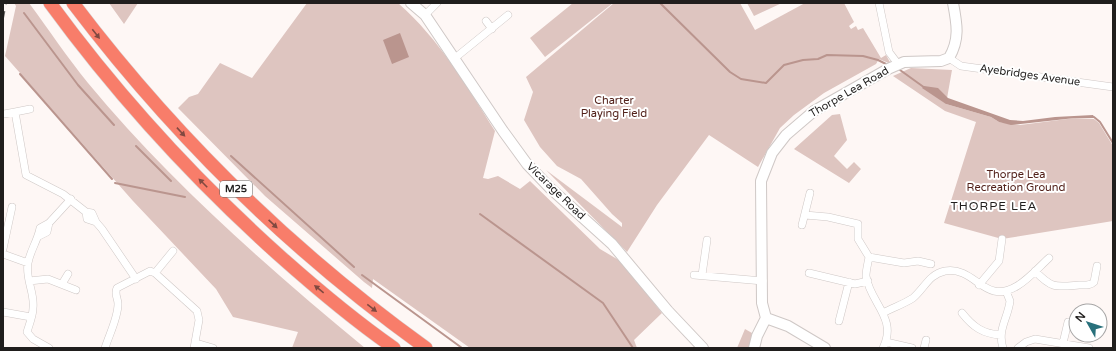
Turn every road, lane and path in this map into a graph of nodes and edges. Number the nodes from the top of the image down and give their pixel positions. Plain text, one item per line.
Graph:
1 (50, 3) edge
2 (73, 3) edge
3 (411, 3) edge
4 (437, 3) edge
5 (879, 3) edge
6 (953, 3) edge
7 (425, 16) junction
8 (508, 16) dead end
9 (486, 22) dead end
10 (492, 29) junction
11 (455, 58) junction
12 (949, 58) junction
13 (898, 64) junction
14 (1113, 87) edge
15 (30, 109) dead end
16 (15, 112) junction
17 (4, 114) dead end
18 (810, 193) dead end
19 (71, 199) junction
20 (12, 207) dead end
21 (805, 215) junction
22 (6, 221) edge
23 (802, 225) dead end
24 (1002, 239) dead end
25 (707, 240) dead end
26 (3, 249) edge
27 (173, 252) dead end
28 (3, 254) edge
29 (869, 257) junction
30 (1049, 258) dead end
31 (28, 263) junction
32 (931, 264) dead end
33 (1096, 266) dead end
34 (1035, 271) junction
35 (155, 273) junction
36 (809, 273) dead end
37 (68, 274) dead end
38 (694, 275) dead end
39 (702, 275) junction
40 (136, 279) junction
41 (29, 281) junction
42 (763, 281) junction
43 (868, 281) junction
44 (849, 282) junction
45 (62, 284) junction
46 (1092, 284) junction
47 (979, 285) junction
48 (76, 290) dead end
49 (1098, 290) dead end
50 (1006, 291) junction
51 (3, 312) edge
52 (882, 313) junction
53 (962, 313) dead end
54 (31, 317) junction
55 (766, 318) junction
56 (839, 321) dead end
57 (1068, 322) dead end
58 (1000, 335) junction
59 (926, 340) dead end
60 (1063, 343) junction
61 (884, 345) edge
62 (195, 346) edge
63 (49, 348) edge
64 (105, 348) edge
65 (213, 348) edge
66 (394, 348) edge
67 (426, 348) edge
68 (702, 348) edge
69 (754, 348) edge
70 (825, 348) edge
71 (912, 348) edge
72 (924, 348) edge
73 (1003, 348) edge
74 (1018, 348) edge
75 (1089, 348) edge

66 -> 1 highway, M25
2 -> 67 highway, M25
3 - 7 main road, Vicarage Road
4 - 7 street
5 - 13 street
6 - 12 main road
7 - 11 main road, Vicarage Road
8 - 10 street
9 - 10 street
10 - 11 street
11 - 68 main road, Vicarage Road
12 - 13 main road, Thorpe Lea Road
12 - 14 street, Ayebridges Avenue
13 - 42 main road, Thorpe Lea Road
15 - 16 street
16 - 17 street
16 - 19 street
18 - 21 street
19 - 31 street
19 - 40 street
20 - 22 street
21 - 23 street
21 - 29 street
22 - 26 street
24 - 47 street
25 - 39 street
27 - 35 street
28 - 31 street
29 - 32 street
29 - 43 street
30 - 34 street
31 - 41 street
33 - 46 street
34 - 46 street
34 - 50 street
35 - 40 street
35 - 62 street
36 - 44 street
37 - 45 street
38 - 39 street
39 - 42 street
40 - 64 street
41 - 45 street
41 - 54 street
42 - 55 main road, Thorpe Lea Road
43 - 44 street
43 - 52 street
44 - 56 street
45 - 48 street
46 - 49 street
47 - 50 street
47 - 52 street
50 - 58 street
51 - 54 street
52 - 61 street
53 - 58 street
54 - 63 street
55 - 69 main road
55 - 70 main road
57 - 60 street
58 - 73 street
59 - 72 street
60 - 74 street
60 - 75 street
61 - 71 street
62 - 65 street

